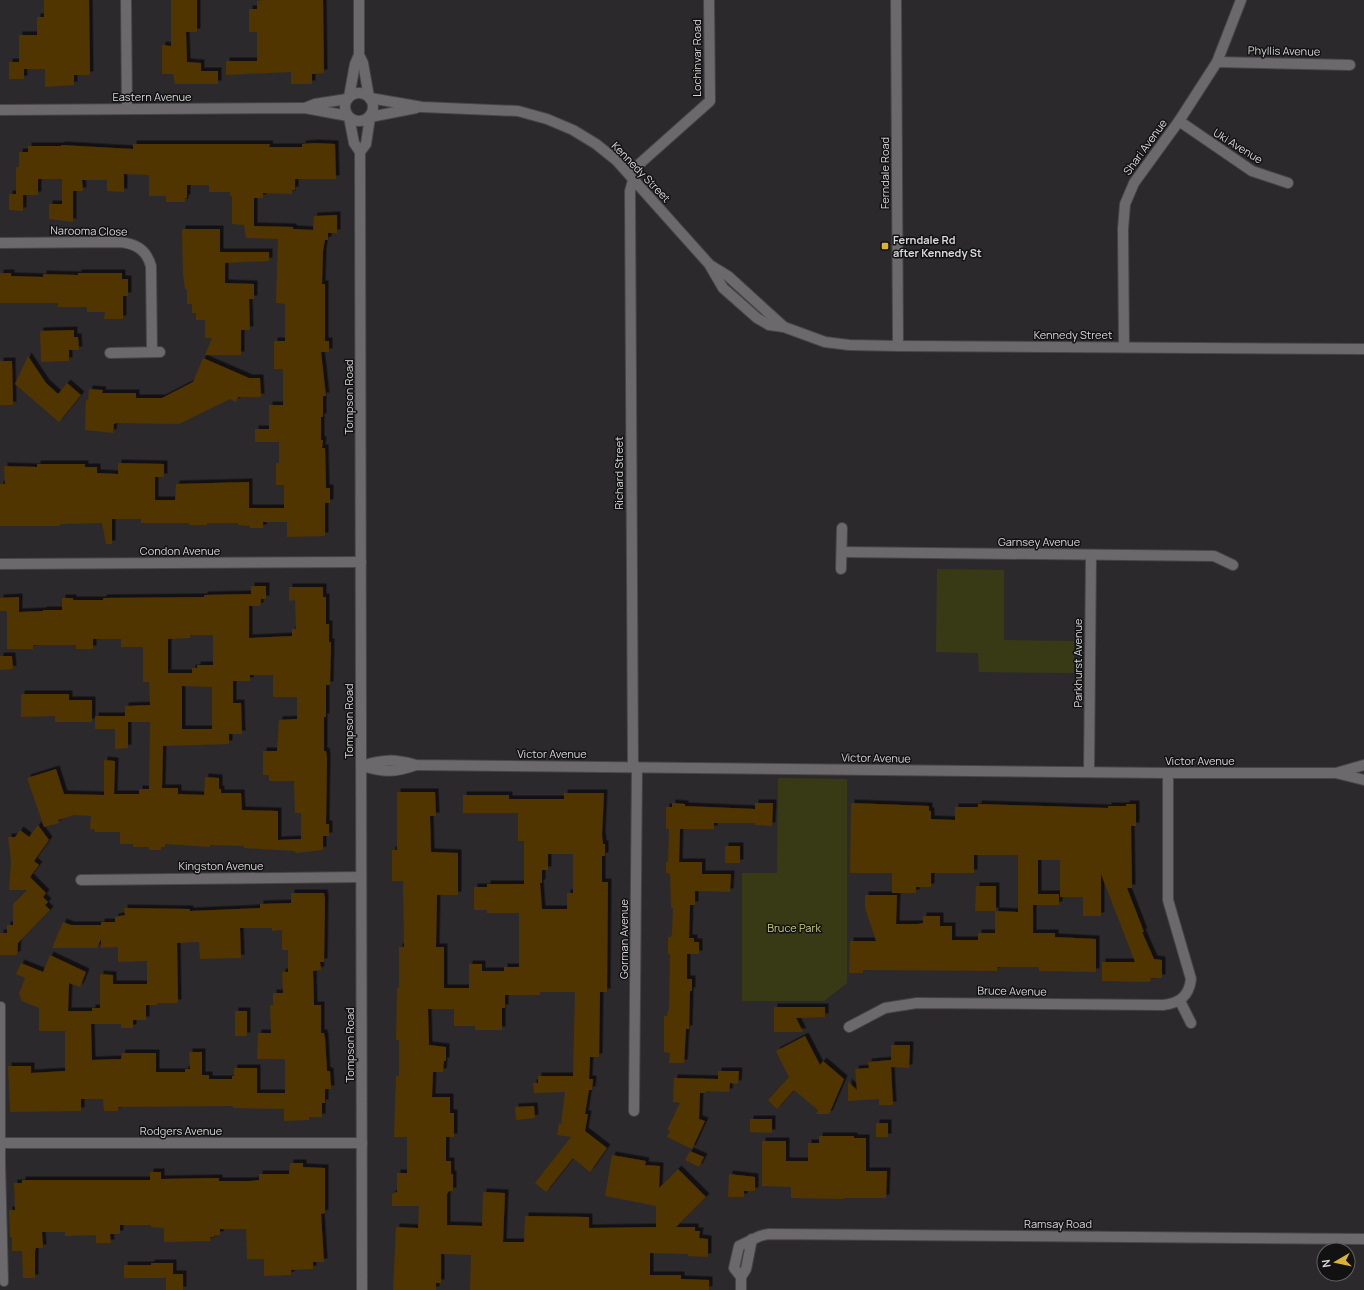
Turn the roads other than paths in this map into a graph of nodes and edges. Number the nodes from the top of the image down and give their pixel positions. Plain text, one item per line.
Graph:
1 (126, 0) edge
2 (359, 0) edge
3 (709, 0) edge
4 (896, 0) edge
5 (1241, 0) edge
6 (359, 55) junction
7 (1216, 62) junction
8 (1350, 65) dead end
9 (370, 97) junction
10 (348, 98) junction
11 (422, 107) junction
12 (305, 108) junction
13 (127, 109) junction
14 (0, 110) edge
15 (348, 116) junction
16 (370, 117) junction
17 (1179, 121) junction
18 (360, 152) junction
19 (634, 179) junction
20 (1288, 183) dead end
21 (0, 243) edge
22 (898, 346) junction
23 (1124, 347) junction
24 (1364, 349) edge
25 (110, 353) dead end
26 (842, 528) dead end
27 (842, 552) junction
28 (1091, 555) junction
29 (361, 562) junction
30 (0, 564) edge
31 (1233, 565) dead end
32 (841, 569) dead end
33 (1364, 765) edge
34 (361, 766) junction
35 (635, 767) junction
36 (1089, 772) junction
37 (1168, 773) junction
38 (1336, 773) junction
39 (1364, 780) edge
40 (361, 877) junction
41 (81, 880) dead end
42 (1180, 1001) junction
43 (2, 1006) dead end
44 (1191, 1023) dead end
45 (849, 1027) dead end
46 (634, 1111) dead end
47 (362, 1143) junction
48 (1, 1144) edge
49 (1364, 1239) edge
50 (4, 1282) dead end
51 (362, 1290) edge
52 (741, 1290) edge

1 - 13 street
2 - 6 street
3 - 19 street, Lochinvar Road
4 - 22 street, Ferndale Road
5 - 7 street, Shari Avenue
6 - 9 street
6 - 10 street
7 - 8 street, Phyllis Avenue
7 - 17 street, Shari Avenue
9 - 10 street
9 - 11 street, Kennedy Street
9 - 16 street
10 - 12 street, Eastern Avenue
10 - 15 street
11 - 16 street, Kennedy Street
11 - 19 street, Kennedy Street
12 - 13 street, Eastern Avenue
12 - 15 street, Eastern Avenue
13 - 14 street, Eastern Avenue
15 - 16 street
15 - 18 street, Tompson Road
16 - 18 street, Tompson Road
17 - 20 street, Uki Avenue
17 - 23 street, Shari Avenue
18 - 29 street, Tompson Road
19 - 22 street, Kennedy Street
19 - 35 street, Richard Street
21 - 25 street, Narooma Close
22 - 23 street, Kennedy Street
23 - 24 street, Kennedy Street
26 - 27 street
27 - 28 street, Garnsey Avenue
27 - 32 street
28 - 31 street, Garnsey Avenue
28 - 36 street, Parkhurst Avenue
29 - 30 street, Condon Avenue
29 - 34 street, Tompson Road
33 - 38 street, Victor Avenue
34 - 35 street, Victor Avenue
34 - 40 street, Tompson Road
35 - 36 street, Victor Avenue
35 - 46 street, Gorman Avenue
36 - 37 street, Victor Avenue
37 - 38 street, Victor Avenue
37 - 42 street
38 - 39 street, Victor Avenue
40 - 41 street, Kingston Avenue
40 - 47 street, Tompson Road
42 - 44 street
42 - 45 street, Bruce Avenue
43 - 48 lane
47 - 48 street, Rodgers Avenue
47 - 51 street, Tompson Road
48 - 50 lane
49 - 52 street, Ramsay Road

